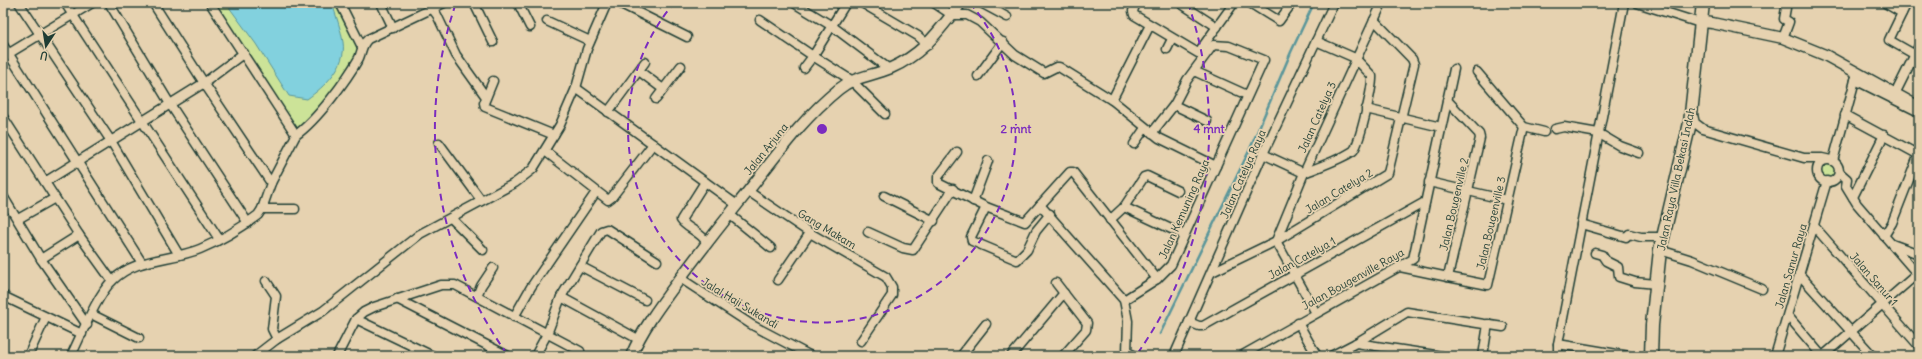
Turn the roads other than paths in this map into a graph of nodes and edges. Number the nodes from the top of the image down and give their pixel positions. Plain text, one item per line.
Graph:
1 (19, 3) edge
2 (65, 3) edge
3 (92, 3) edge
4 (109, 3) edge
5 (153, 3) edge
6 (210, 3) edge
7 (340, 3) edge
8 (381, 3) edge
9 (444, 3) edge
10 (474, 3) edge
11 (518, 3) edge
12 (607, 3) edge
13 (619, 3) edge
14 (794, 3) edge
15 (846, 3) edge
16 (862, 3) edge
17 (934, 3) edge
18 (961, 3) edge
19 (981, 3) edge
20 (1136, 3) edge
21 (1180, 3) edge
22 (1234, 3) edge
23 (1250, 3) edge
24 (1292, 3) edge
25 (1334, 3) edge
26 (1382, 3) edge
27 (1624, 3) edge
28 (1637, 3) edge
29 (1703, 3) edge
30 (1885, 3) edge
31 (1907, 3) edge
32 (429, 6) edge
33 (1786, 8) dead end
34 (1902, 13) junction
35 (952, 14) junction
36 (74, 15) junction
37 (1007, 18) dead end
38 (760, 20) dead end
39 (1374, 20) junction
40 (547, 21) dead end
41 (1700, 24) junction
42 (832, 26) junction
43 (1150, 26) junction
44 (530, 27) dead end
45 (1217, 27) junction
46 (393, 28) junction
47 (40, 36) junction
48 (686, 37) dead end
49 (1172, 38) junction
50 (1784, 38) junction
51 (1316, 41) junction
52 (493, 42) dead end
53 (590, 42) junction
54 (1003, 42) junction
55 (928, 44) junction
56 (3, 45) edge
57 (362, 46) junction
58 (1919, 46) edge
59 (1167, 50) dead end
60 (244, 53) junction
61 (6, 55) edge
62 (813, 56) junction
63 (1917, 56) edge
64 (1355, 58) junction
65 (645, 62) dead end
66 (681, 66) dead end
67 (804, 68) dead end
68 (889, 69) junction
69 (1454, 69) dead end
70 (1194, 70) junction
71 (639, 71) junction
72 (1477, 72) dead end
73 (978, 76) dead end
74 (1856, 76) junction
75 (851, 80) junction
76 (493, 81) dead end
77 (204, 83) junction
78 (576, 88) junction
79 (664, 88) junction
80 (1694, 89) junction
81 (1895, 94) junction
82 (1247, 95) junction
83 (486, 97) junction
84 (656, 99) dead end
85 (1112, 100) junction
86 (1447, 100) junction
87 (170, 104) junction
88 (1174, 105) junction
89 (1919, 106) edge
90 (1366, 110) junction
91 (608, 112) junction
92 (1919, 112) edge
93 (885, 114) dead end
94 (1845, 115) junction
95 (3, 117) edge
96 (1400, 118) junction
97 (142, 121) junction
98 (1207, 121) dead end
99 (1441, 127) junction
100 (1524, 127) junction
101 (1145, 128) junction
102 (1555, 129) dead end
103 (1544, 132) dead end
104 (1152, 133) junction
105 (1598, 133) junction
106 (296, 135) junction
107 (554, 135) junction
108 (1884, 136) junction
109 (111, 141) junction
110 (439, 143) dead end
111 (653, 144) junction
112 (1134, 144) dead end
113 (545, 151) junction
114 (957, 152) dead end
115 (1640, 153) dead end
116 (1263, 154) junction
117 (1919, 154) edge
118 (988, 161) dead end
119 (1832, 161) junction
120 (78, 162) junction
121 (1216, 166) junction
122 (1839, 172) junction
123 (1304, 173) junction
124 (1827, 181) junction
125 (46, 182) junction
126 (705, 182) junction
127 (1430, 182) junction
128 (271, 183) junction
129 (953, 189) junction
130 (748, 191) junction
131 (1178, 191) dead end
132 (1469, 191) junction
133 (596, 192) junction
134 (3, 196) edge
135 (884, 196) dead end
136 (1853, 196) junction
137 (55, 198) junction
138 (481, 200) junction
139 (973, 200) junction
140 (1507, 200) junction
141 (1425, 202) junction
142 (737, 205) junction
143 (1040, 205) junction
144 (986, 207) junction
145 (1124, 207) junction
146 (262, 209) junction
147 (295, 209) dead end
148 (729, 214) junction
149 (1050, 214) junction
150 (451, 218) junction
151 (18, 220) junction
152 (1110, 220) junction
153 (934, 221) junction
154 (1025, 222) junction
155 (248, 223) junction
156 (1581, 224) junction
157 (1814, 226) junction
158 (1036, 231) junction
159 (810, 232) junction
160 (868, 232) dead end
161 (79, 235) junction
162 (1184, 235) junction
163 (1884, 236) junction
164 (1662, 237) junction
165 (219, 239) junction
166 (1276, 241) junction
167 (706, 242) junction
168 (1891, 243) junction
169 (771, 248) dead end
170 (483, 250) dead end
171 (1660, 250) junction
172 (1596, 253) dead end
173 (1919, 254) edge
174 (179, 255) junction
175 (41, 259) junction
176 (657, 261) dead end
177 (142, 263) junction
178 (580, 266) junction
179 (1400, 267) junction
180 (493, 268) dead end
181 (1212, 272) junction
182 (1293, 274) junction
183 (1799, 274) junction
184 (1918, 275) edge
185 (1448, 277) junction
186 (680, 278) junction
187 (1158, 279) junction
188 (112, 280) junction
189 (778, 280) dead end
190 (266, 281) dead end
191 (1056, 283) dead end
192 (1656, 284) junction
193 (1762, 289) dead end
194 (1064, 293) junction
195 (3, 296) edge
196 (477, 296) junction
197 (561, 297) junction
198 (397, 299) junction
199 (645, 300) dead end
200 (1124, 300) junction
201 (1882, 305) junction
202 (1316, 312) junction
203 (91, 314) junction
204 (1788, 316) junction
205 (46, 317) junction
206 (514, 317) junction
207 (356, 319) junction
208 (1189, 322) junction
209 (1298, 323) junction
210 (986, 324) dead end
211 (1488, 324) junction
212 (87, 325) junction
213 (1504, 327) dead end
214 (1852, 330) junction
215 (82, 334) junction
216 (546, 334) junction
217 (139, 338) dead end
218 (277, 339) junction
219 (638, 340) junction
220 (861, 341) dead end
221 (1356, 343) junction
222 (1558, 344) junction
223 (1919, 346) edge
224 (580, 351) dead end
225 (966, 354) edge
226 (1125, 354) edge
227 (340, 355) edge
228 (1429, 355) edge
229 (28, 356) edge
230 (72, 356) edge
231 (255, 356) edge
232 (433, 356) edge
233 (508, 356) edge
234 (535, 356) edge
235 (631, 356) edge
236 (811, 356) edge
237 (1011, 356) edge
238 (1062, 356) edge
239 (1136, 356) edge
240 (1174, 356) edge
241 (1241, 356) edge
242 (1317, 356) edge
243 (1331, 356) edge
244 (1442, 356) edge
245 (1483, 356) edge
246 (1558, 356) edge
247 (1629, 356) edge
248 (1651, 356) edge
249 (1775, 356) edge
250 (1823, 356) edge
251 (1873, 356) edge

1 - 47 street
2 - 36 street
3 - 36 street
4 - 87 street
5 - 77 street
6 - 60 street
7 - 57 street
8 - 46 street
9 - 32 street
10 - 52 street
11 - 44 street
12 - 53 street
13 - 48 street
14 - 42 street
15 - 42 street
16 - 55 street
17 - 35 street
18 - 35 street, Jalan Arjuna
19 - 37 street
20 - 43 street
21 - 45 street
22 - 45 street
23 - 24 street
25 - 51 street, Jalan Catelya Raya
26 - 39 street, Jalan Catelya 3
27 - 105 street
28 - 41 street
29 - 41 main road, Jalan Raya Villa Bekasi Indah
30 - 34 street
31 - 34 street
32 - 46 street
32 - 83 street
33 - 50 street
34 - 63 street
35 - 54 street
35 - 55 street, Jalan Arjuna
36 - 47 street
36 - 97 street
38 - 62 street
39 - 64 street, Jalan Catelya 3
39 - 96 street, Jalan Catelya 2
40 - 53 street
41 - 50 street
41 - 80 main road, Jalan Raya Villa Bekasi Indah
42 - 62 street
42 - 68 street
43 - 49 street
43 - 85 street
45 - 49 street
46 - 57 street
47 - 61 street
47 - 109 street
49 - 59 street
50 - 74 street
51 - 64 street
51 - 116 street, Jalan Catelya Raya
53 - 78 street
54 - 73 street
54 - 85 street
55 - 68 street, Jalan Arjuna
56 - 61 street
57 - 106 street
58 - 63 street
60 - 77 street
60 - 106 street
61 - 120 street
62 - 67 street
62 - 75 street
63 - 81 street
64 - 90 street
64 - 123 street, Jalan Catelya 3
65 - 71 street
66 - 79 street
68 - 75 street, Jalan Arjuna
69 - 86 street, Jalan Bougenville Raya
70 - 82 street
70 - 82 street, Jalan Kemuning Raya
70 - 88 street
71 - 79 street
71 - 91 street
72 - 100 street
74 - 81 street
74 - 92 street
74 - 94 street
75 - 93 street
75 - 130 street, Jalan Arjuna
76 - 83 street
77 - 87 street
77 - 128 street
78 - 91 street
78 - 107 street
79 - 84 street
80 - 119 street
80 - 164 main road, Jalan Raya Villa Bekasi Indah
81 - 89 street
82 - 121 street, Jalan Kemuning Raya
83 - 107 street
85 - 101 street
86 - 99 street, Jalan Bougenville Raya
86 - 132 street, Jalan Bougenville 2
87 - 97 street
87 - 155 street
88 - 98 street
88 - 104 street
90 - 96 street
90 - 123 street
91 - 111 street
94 - 108 street
94 - 119 street
95 - 125 street
96 - 99 street
96 - 166 street, Jalan Catelya 2
97 - 109 street
97 - 165 street
99 - 127 street, Jalan Bougenville Raya
100 - 103 street
100 - 140 street, Jalan Bougenville 3
101 - 104 street
101 - 112 street
102 - 105 street
104 - 121 street
105 - 115 street
105 - 156 street
106 - 128 street
107 - 113 street
108 - 117 street
108 - 136 street
109 - 120 street
109 - 174 street
110 - 138 street
111 - 126 street
111 - 133 street
113 - 133 street
113 - 138 street
114 - 129 street
116 - 123 street
116 - 181 street, Jalan Catelya Raya
117 - 163 street
118 - 139 street
119 - 122 street
119 - 124 street
120 - 125 street
120 - 177 street
121 - 162 street, Jalan Kemuning Raya
122 - 124 street
122 - 136 street
123 - 166 street, Jalan Catelya 3
124 - 157 street, Jalan Sanur Raya
125 - 137 street
126 - 142 street
126 - 167 street
127 - 132 street
127 - 141 street, Jalan Bougenville Raya
128 - 146 street
129 - 139 street
129 - 153 street
130 - 142 street, Jalan Arjuna
130 - 159 street, Gang Makam
131 - 145 street
132 - 140 street
132 - 185 street, Jalan Bougenville 2
133 - 206 street
134 - 151 street
135 - 153 street
136 - 163 street
137 - 151 street
137 - 161 street
138 - 150 street
139 - 144 street
140 - 185 street, Jalan Bougenville 3
141 - 179 street, Jalan Bougenville Raya
141 - 182 street, Jalan Catelya 1
142 - 148 street, Jalan Arjuna
143 - 149 street
143 - 152 street
143 - 154 street
144 - 154 street
144 - 158 street
145 - 152 street
145 - 162 street
146 - 147 street
146 - 155 street
148 - 167 street, Jalan Arjuna
148 - 169 street
149 - 158 street
149 - 200 street
150 - 170 street
150 - 218 street
151 - 175 street
152 - 187 street
153 - 160 street
154 - 158 street
155 - 165 street
156 - 164 street
156 - 222 street
157 - 183 street, Jalan Sanur Raya
157 - 201 street, Jalan Sanur 1
159 - 189 street
159 - 220 street, Gang Makam
161 - 175 street
161 - 188 street
162 - 187 street, Jalan Kemuning Raya
163 - 168 street
164 - 171 main road, Jalan Raya Villa Bekasi Indah
165 - 174 street
166 - 181 street, Jalan Catelya 2
166 - 182 street
167 - 186 street, Jalan Arjuna
168 - 173 street
168 - 184 street
171 - 192 main road, Jalan Raya Villa Bekasi Indah
171 - 193 street
172 - 192 street
174 - 177 street
175 - 212 street
176 - 178 street
177 - 188 street
178 - 197 street
178 - 199 street
179 - 185 street
179 - 202 street, Jalan Bougenville Raya
180 - 196 street
181 - 208 street, Jalan Catelya Raya
182 - 202 street
182 - 208 street, Jalan Catelya 1
183 - 204 street, Jalan Sanur Raya
183 - 214 street
184 - 201 street
186 - 219 street, Jalan Arjuna
186 - 236 street, Jalal Haji Sukandi
187 - 200 street, Jalan Kemuning Raya
188 - 203 street
190 - 218 street
191 - 194 street
192 - 248 main road, Jalan Raya Villa Bekasi Indah
194 - 237 street
194 - 238 street
195 - 205 street
196 - 198 street
196 - 206 street
197 - 216 street
197 - 219 street
198 - 207 street
198 - 233 street
200 - 226 street
201 - 214 street
201 - 223 street, Jalan Sanur 1
202 - 209 street, Jalan Bougenville Raya
203 - 212 street
203 - 217 street
204 - 249 street, Jalan Sanur Raya
204 - 250 street
205 - 215 street
205 - 229 street
206 - 216 street
207 - 227 street
207 - 232 street
208 - 240 street, Jalan Catelya Raya
209 - 241 street, Jalan Bougenville Raya
209 - 242 street
210 - 225 street
211 - 213 street
211 - 221 street
211 - 245 street
212 - 215 street
214 - 250 street
214 - 251 street
215 - 230 street
216 - 224 street
216 - 234 street
218 - 231 street
219 - 235 street, Jalan Arjuna
221 - 228 street
221 - 243 street
222 - 246 street
222 - 247 street
226 - 239 street
228 - 244 street

